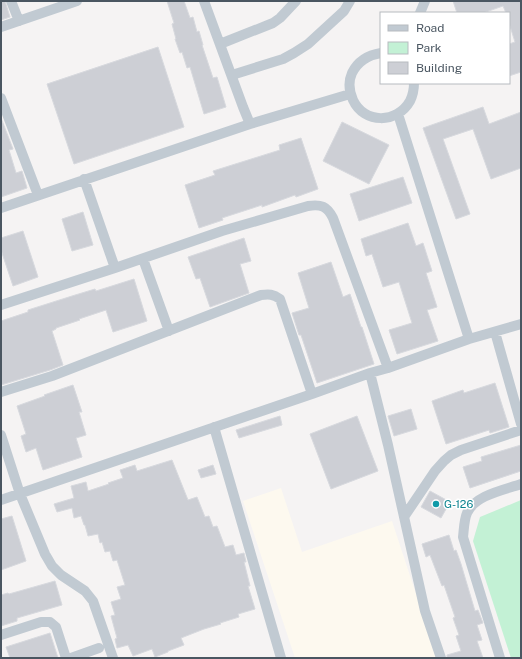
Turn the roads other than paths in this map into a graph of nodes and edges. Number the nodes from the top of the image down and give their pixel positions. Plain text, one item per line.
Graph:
1 (11, 1) edge
2 (77, 1) edge
3 (204, 1) edge
4 (296, 1) edge
5 (350, 1) edge
6 (425, 1) edge
7 (420, 12) edge
8 (19, 21) junction
9 (1, 27) edge
10 (220, 44) junction
11 (380, 53) edge
12 (232, 75) junction
13 (414, 84) edge
14 (350, 94) junction
15 (1, 98) edge
16 (398, 114) junction
17 (250, 124) junction
18 (84, 180) junction
19 (38, 195) junction
20 (1, 208) edge
21 (143, 258) junction
22 (115, 268) junction
23 (1, 305) edge
24 (521, 324) edge
25 (169, 331) junction
26 (495, 332) junction
27 (469, 339) junction
28 (388, 368) junction
29 (370, 373) junction
30 (1, 392) edge
31 (312, 394) junction
32 (521, 424) edge
33 (214, 427) junction
34 (521, 430) edge
35 (1, 435) edge
36 (521, 484) edge
37 (20, 494) junction
38 (1, 500) edge
39 (404, 517) junction
40 (1, 635) edge
41 (99, 648) dead end
42 (66, 658) edge
43 (71, 658) edge
44 (113, 658) edge
45 (281, 658) edge
46 (441, 658) edge
47 (500, 658) edge

1 - 8 street
2 - 8 street
3 - 10 street
4 - 10 street
5 - 12 street
6 - 7 street
8 - 9 street
10 - 12 street
11 - 14 street
12 - 17 street
13 - 16 street
14 - 16 street
14 - 17 street
15 - 19 street
16 - 27 street
17 - 18 street
18 - 19 street
18 - 22 street
19 - 20 street
21 - 22 street
21 - 25 street
21 - 28 street
22 - 23 street
24 - 26 street
25 - 30 street
25 - 31 street
26 - 27 street
26 - 32 street
27 - 28 street
28 - 29 street
29 - 31 street
29 - 39 street
31 - 33 street
33 - 37 street
33 - 45 street
34 - 39 street
35 - 37 street
36 - 47 street
37 - 38 street
37 - 44 street
39 - 46 street
40 - 42 street
41 - 43 street

